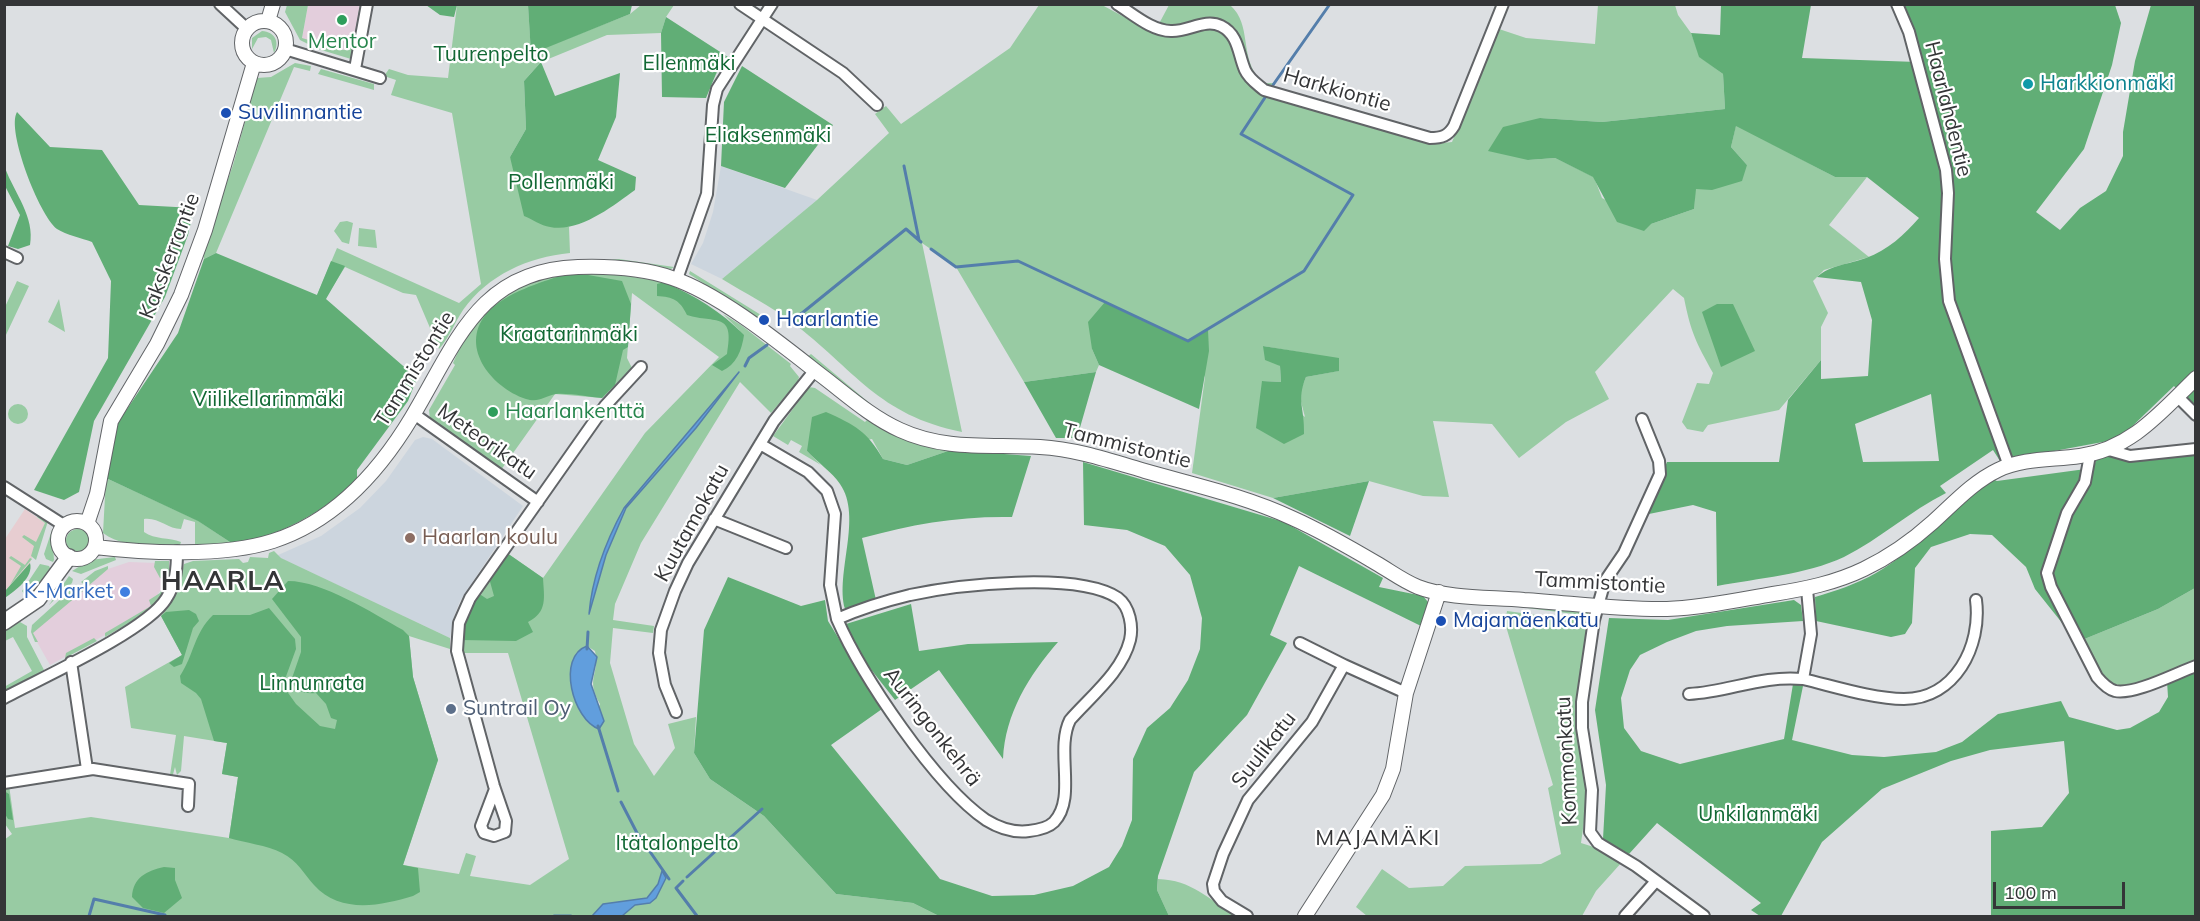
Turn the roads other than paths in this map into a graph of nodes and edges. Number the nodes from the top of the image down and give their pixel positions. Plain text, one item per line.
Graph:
1 (220, 4) edge
2 (273, 4) edge
3 (367, 4) edge
4 (740, 4) edge
5 (772, 4) edge
6 (1117, 4) edge
7 (1503, 4) edge
8 (1897, 4) edge
9 (268, 21) junction
10 (762, 21) junction
11 (247, 29) junction
12 (285, 50) junction
13 (254, 63) junction
14 (354, 69) junction
15 (380, 78) dead end
16 (877, 105) dead end
17 (4, 252) edge
18 (17, 258) dead end
19 (677, 279) junction
20 (641, 367) dead end
21 (815, 370) junction
22 (2196, 378) edge
23 (2177, 396) junction
24 (414, 414) junction
25 (2196, 415) edge
26 (1642, 419) dead end
27 (760, 444) junction
28 (2196, 449) edge
29 (2109, 450) junction
30 (2090, 455) junction
31 (2009, 466) junction
32 (4, 487) edge
33 (538, 501) junction
34 (714, 519) junction
35 (87, 524) junction
36 (65, 526) junction
37 (95, 547) junction
38 (786, 548) dead end
39 (177, 550) junction
40 (69, 557) junction
41 (1807, 588) junction
42 (1440, 592) junction
43 (1976, 600) dead end
44 (1598, 605) junction
45 (837, 619) junction
46 (4, 622) edge
47 (1300, 643) dead end
48 (71, 662) junction
49 (1344, 665) junction
50 (2196, 666) edge
51 (1803, 679) junction
52 (1406, 693) junction
53 (1689, 694) dead end
54 (4, 698) edge
55 (676, 712) dead end
56 (87, 770) junction
57 (4, 783) edge
58 (495, 789) dead end
59 (188, 806) dead end
60 (1656, 881) junction
61 (1247, 916) edge
62 (1305, 916) edge
63 (1625, 916) edge
64 (1704, 916) edge

1 - 11 street
2 - 9 street
3 - 14 street
4 - 10 street
5 - 10 street
6 - 7 street, Harkkiontie
8 - 31 street, Haarlahdentie
9 - 11 street
9 - 12 street
10 - 16 street
10 - 19 street
11 - 13 street
12 - 13 street
12 - 14 street
13 - 35 street, Kakskerrantie
14 - 15 street
17 - 18 street
19 - 21 street, Tammistontie
19 - 24 street, Tammistontie
20 - 33 street
21 - 27 street, Kuutamokatu
21 - 42 street, Tammistontie
22 - 23 street, Tammistontie
23 - 25 street
23 - 29 street, Tammistontie
24 - 33 street, Meteorikatu
24 - 39 street, Tammistontie
26 - 44 street
27 - 34 street, Kuutamokatu
27 - 45 street, Auringonkehrä
28 - 29 street
29 - 30 street, Tammistontie
30 - 31 street, Tammistontie
30 - 50 street
31 - 41 street, Tammistontie
32 - 36 street
33 - 58 street
34 - 38 street
34 - 55 street, Kuutamokatu
35 - 36 street
35 - 37 street
36 - 40 street
37 - 39 street, Tammistontie
37 - 40 street
39 - 48 street
40 - 46 main road
41 - 44 street, Tammistontie
41 - 51 street
42 - 44 street, Tammistontie
42 - 52 street
43 - 51 street
44 - 60 street, Kommonkatu
45 - 45 street, Auringonkehrä
47 - 49 street
48 - 54 street
48 - 56 street
49 - 52 street
49 - 61 street, Suulikatu
51 - 53 street
52 - 62 street
56 - 57 street
56 - 59 street
60 - 63 street
60 - 64 street, Kommonkatu

